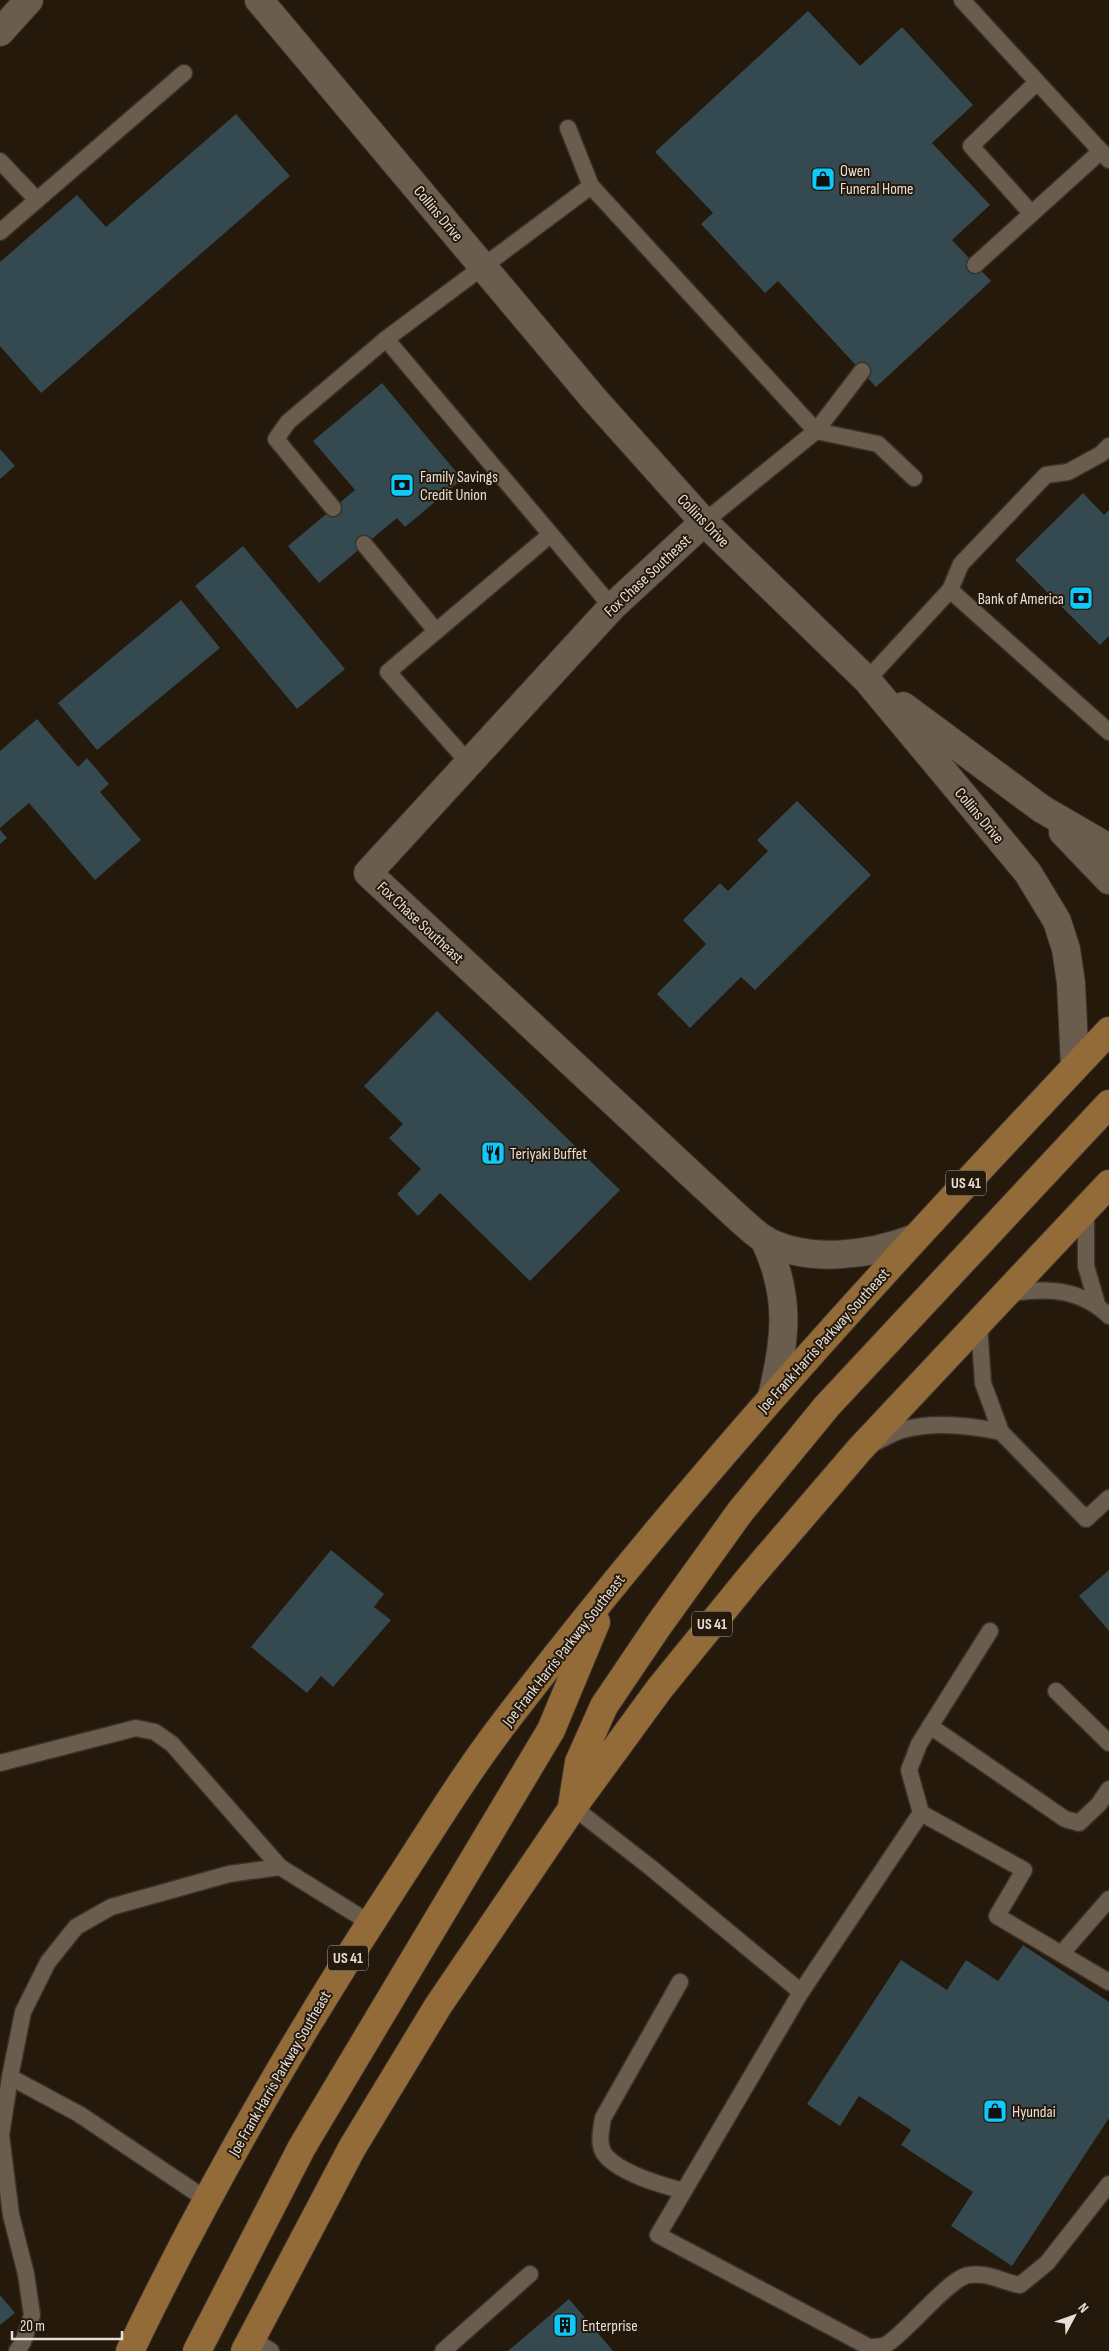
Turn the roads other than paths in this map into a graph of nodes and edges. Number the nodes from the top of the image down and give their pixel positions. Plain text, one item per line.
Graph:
1 (29, 0) edge
2 (258, 0) edge
3 (962, 0) edge
4 (0, 32) edge
5 (184, 73) dead end
6 (1037, 82) junction
7 (568, 128) dead end
8 (1105, 156) edge
9 (0, 161) edge
10 (590, 186) junction
11 (37, 200) junction
12 (1031, 213) junction
13 (0, 232) edge
14 (976, 265) dead end
15 (484, 267) junction
16 (386, 339) junction
17 (862, 371) dead end
18 (816, 431) junction
19 (1109, 446) edge
20 (914, 478) dead end
21 (333, 508) dead end
22 (704, 522) junction
23 (550, 535) junction
24 (364, 544) dead end
25 (950, 590) junction
26 (612, 607) junction
27 (436, 631) junction
28 (867, 680) junction
29 (1109, 732) edge
30 (469, 763) junction
31 (1042, 809) junction
32 (1109, 848) edge
33 (1109, 880) edge
34 (1109, 1031) edge
35 (1074, 1067) junction
36 (1109, 1104) edge
37 (1109, 1184) edge
38 (1086, 1209) junction
39 (915, 1238) junction
40 (764, 1240) junction
41 (1007, 1294) junction
42 (1097, 1304) junction
43 (1109, 1316) edge
44 (979, 1324) junction
45 (772, 1396) junction
46 (1001, 1432) junction
47 (860, 1449) junction
48 (1109, 1498) edge
49 (608, 1593) junction
50 (990, 1631) dead end
51 (1056, 1691) dead end
52 (930, 1726) junction
53 (1109, 1743) edge
54 (0, 1762) edge
55 (1109, 1789) edge
56 (573, 1808) junction
57 (921, 1813) junction
58 (280, 1867) junction
59 (1109, 1900) edge
60 (370, 1923) junction
61 (1062, 1954) junction
62 (680, 1982) dead end
63 (1109, 1982) edge
64 (801, 1992) junction
65 (10, 2077) junction
66 (1109, 2184) edge
67 (684, 2191) junction
68 (207, 2200) junction
69 (530, 2274) dead end
70 (255, 2347) edge
71 (17, 2351) edge
72 (130, 2351) edge
73 (197, 2351) edge
74 (444, 2351) edge

1 - 4 street
2 - 15 street, Collins Drive
3 - 6 lane
5 - 11 lane
6 - 8 lane
6 - 12 lane
7 - 10 lane
8 - 12 lane
9 - 11 lane
10 - 15 lane
10 - 18 lane
11 - 13 lane
12 - 14 lane
15 - 16 lane
15 - 22 street, Collins Drive
16 - 21 lane
16 - 23 lane
17 - 18 lane
18 - 20 lane
18 - 22 lane
19 - 25 lane
22 - 26 street, Fox Chase Southeast
22 - 28 street, Collins Drive
23 - 26 lane
23 - 27 lane
24 - 27 lane
25 - 28 lane
25 - 29 lane
26 - 30 street, Fox Chase Southeast
27 - 30 lane
28 - 31 street
28 - 35 street, Collins Drive
30 - 40 street, Fox Chase Southeast
31 - 32 street
31 - 33 street
34 - 35 main road, Joe Frank Harris Parkway Southeast / US 41
35 - 39 main road, Joe Frank Harris Parkway Southeast / US 41
36 - 56 main road
37 - 38 main road, US 41
38 - 41 main road, US 41
38 - 42 lane
39 - 40 street, Fox Chase Southeast
39 - 45 main road, Joe Frank Harris Parkway Southeast / US 41
40 - 45 street, Fox Chase Southeast
41 - 42 lane
41 - 44 main road, US 41
42 - 43 lane
44 - 46 lane
44 - 47 main road, US 41
45 - 49 main road, Joe Frank Harris Parkway Southeast / US 41
46 - 47 lane
46 - 48 lane
47 - 56 main road, US 41
49 - 60 main road, Joe Frank Harris Parkway Southeast / US 41
49 - 73 main road
50 - 52 lane
51 - 53 lane
52 - 55 lane
52 - 57 lane
54 - 58 lane
56 - 64 lane
56 - 70 main road, US 41
57 - 61 lane
57 - 64 lane
58 - 60 lane
58 - 65 lane
59 - 61 lane
60 - 68 main road, Joe Frank Harris Parkway Southeast / US 41
61 - 63 lane
62 - 67 lane
64 - 67 lane
65 - 68 lane
65 - 71 lane
66 - 67 lane
68 - 72 main road, Joe Frank Harris Parkway Southeast / US 41
69 - 74 lane

